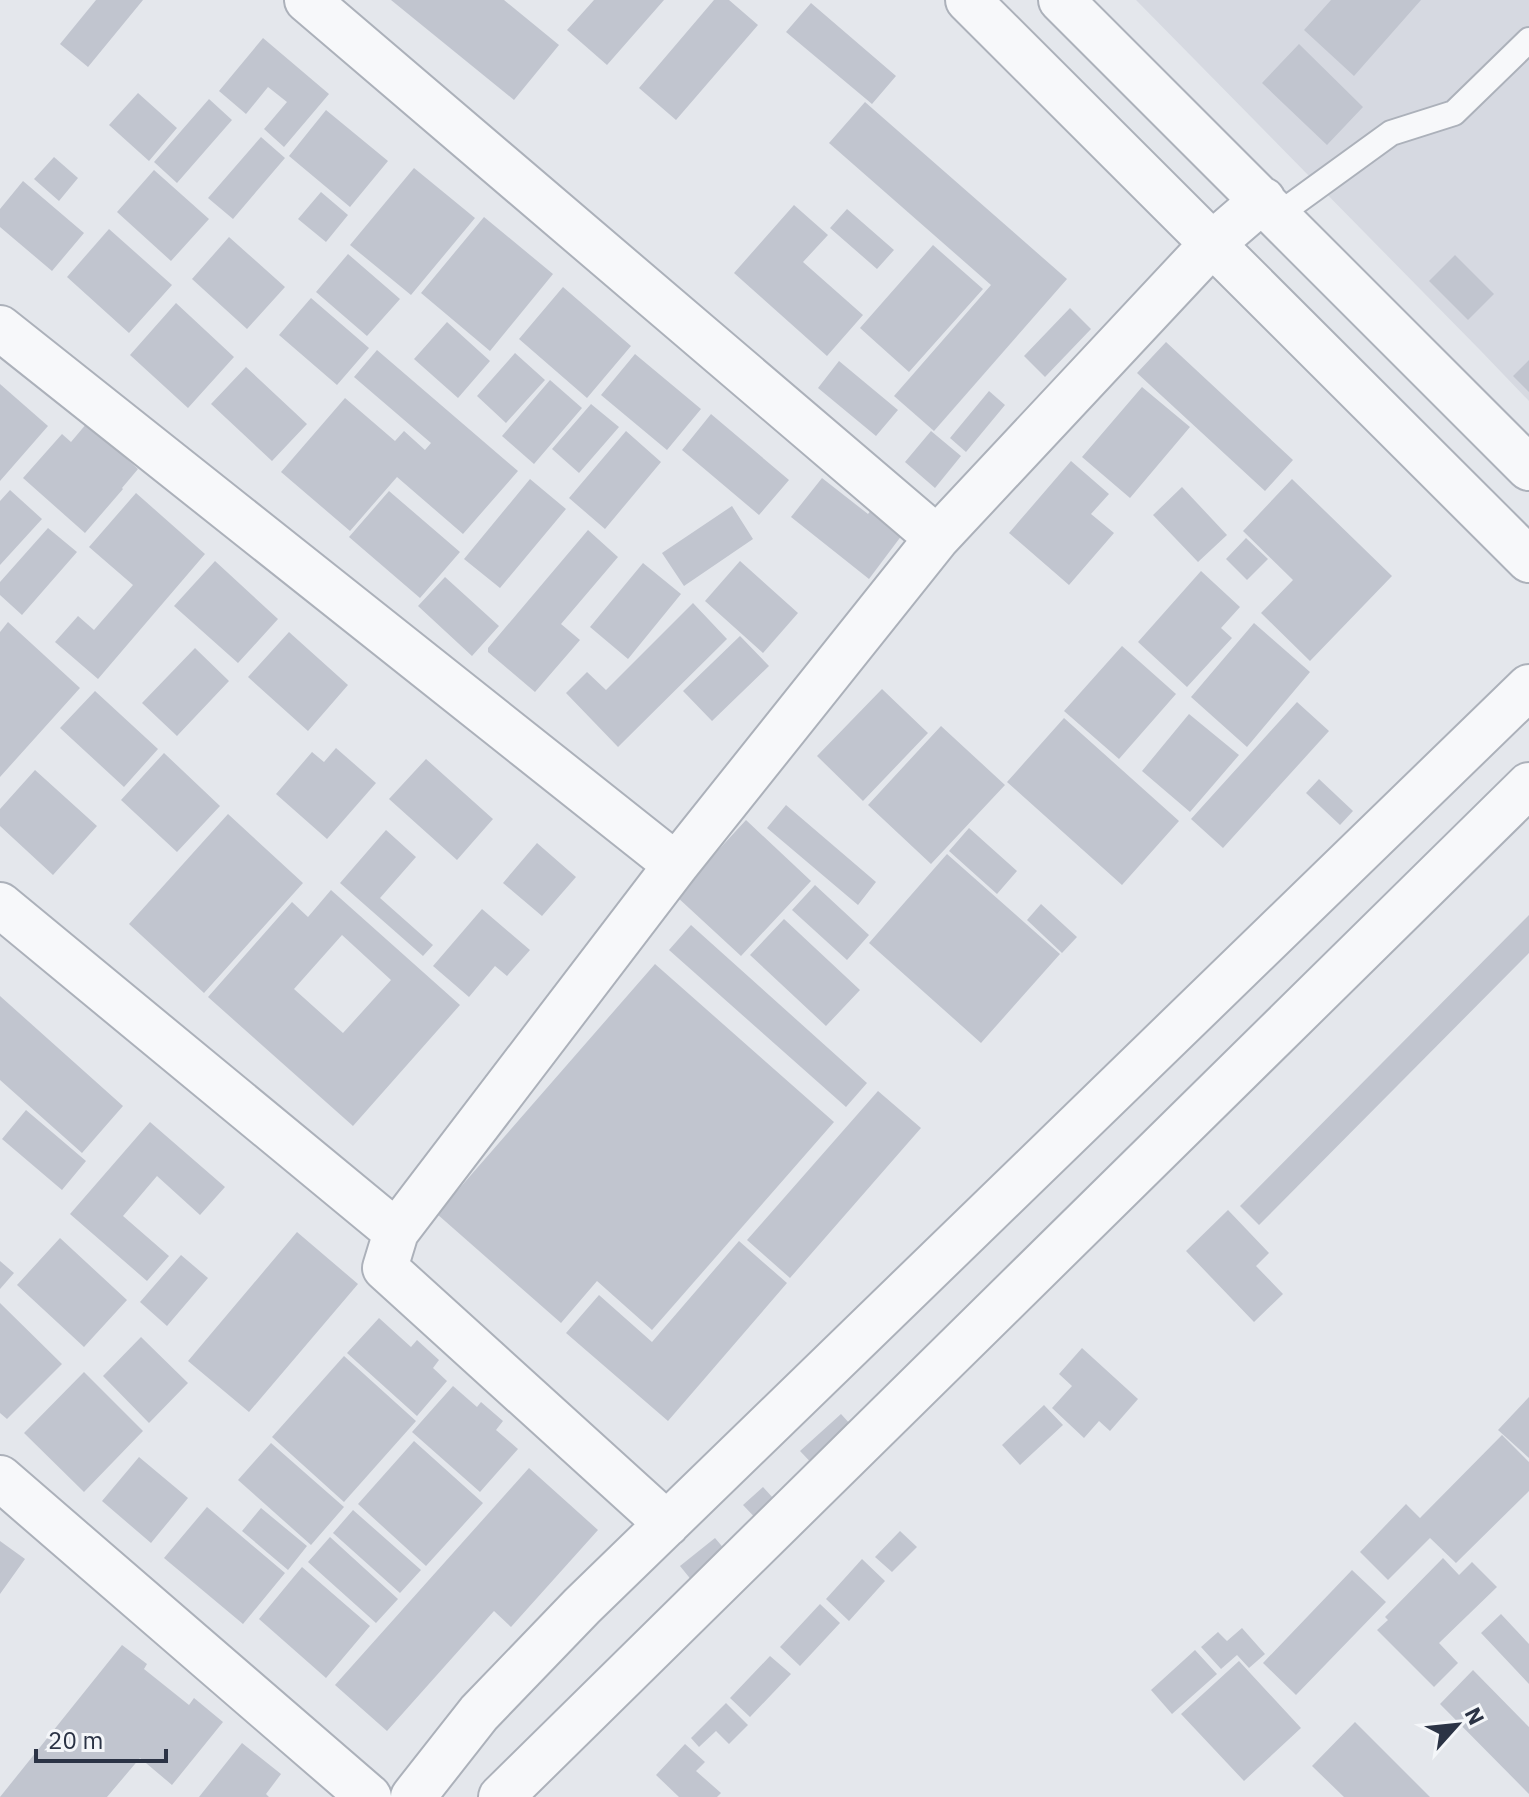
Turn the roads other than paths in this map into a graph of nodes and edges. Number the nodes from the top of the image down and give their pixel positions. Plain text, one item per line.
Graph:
1 (308, 0) edge
2 (968, 0) edge
3 (1061, 0) edge
4 (1529, 40) edge
5 (1270, 208) junction
6 (1212, 244) junction
7 (0, 328) edge
8 (1529, 468) edge
9 (937, 538) junction
10 (1529, 560) edge
11 (1529, 687) edge
12 (1529, 785) edge
13 (676, 865) junction
14 (0, 905) edge
15 (396, 1232) junction
16 (0, 1478) edge
17 (667, 1524) junction
18 (369, 1797) edge
19 (413, 1797) edge
20 (501, 1797) edge

1 - 9 street
2 - 6 street
3 - 5 street
4 - 5 lane
5 - 6 street
5 - 8 street
6 - 9 street
6 - 10 street
7 - 13 street
9 - 13 street
11 - 17 street
12 - 20 street
13 - 15 street
14 - 15 street
15 - 17 street
16 - 18 street
17 - 19 street

